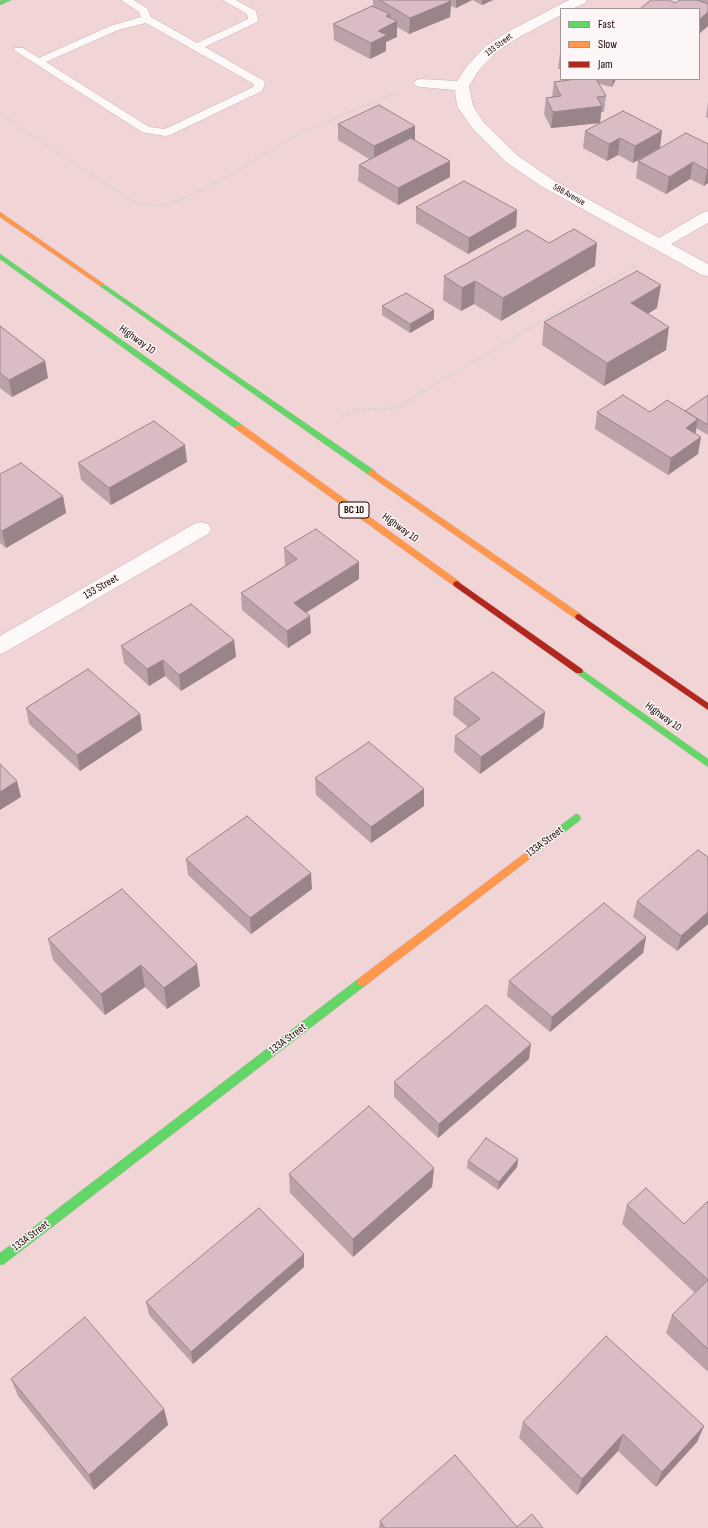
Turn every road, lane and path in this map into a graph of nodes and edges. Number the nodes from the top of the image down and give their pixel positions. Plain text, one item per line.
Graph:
1 (8, 0) edge
2 (126, 0) edge
3 (228, 0) edge
4 (580, 0) edge
5 (0, 3) edge
6 (563, 8) edge
7 (560, 10) edge
8 (147, 19) junction
9 (197, 47) junction
10 (19, 50) dead end
11 (38, 62) junction
12 (421, 83) dead end
13 (462, 86) junction
14 (396, 93) dead end
15 (0, 113) edge
16 (0, 214) edge
17 (708, 216) edge
18 (660, 244) junction
19 (0, 256) edge
20 (644, 261) dead end
21 (708, 271) edge
22 (337, 419) dead end
23 (201, 529) dead end
24 (0, 646) edge
25 (708, 707) edge
26 (708, 764) edge
27 (576, 818) dead end
28 (0, 1260) edge

1 - 5 main road
2 - 8 lane
3 - 9 lane
4 - 6 street, 133 Street
7 - 13 street, 133 Street
8 - 9 lane
8 - 11 lane
9 - 11 lane
10 - 11 lane
12 - 13 street
13 - 18 street, 58B Avenue
14 - 15 path
16 - 25 main road
17 - 18 street
18 - 21 street, 58B Avenue
19 - 26 main road, Highway 10 / BC 10
20 - 22 path
23 - 24 street, 133 Street
27 - 28 main road, 133A Street

